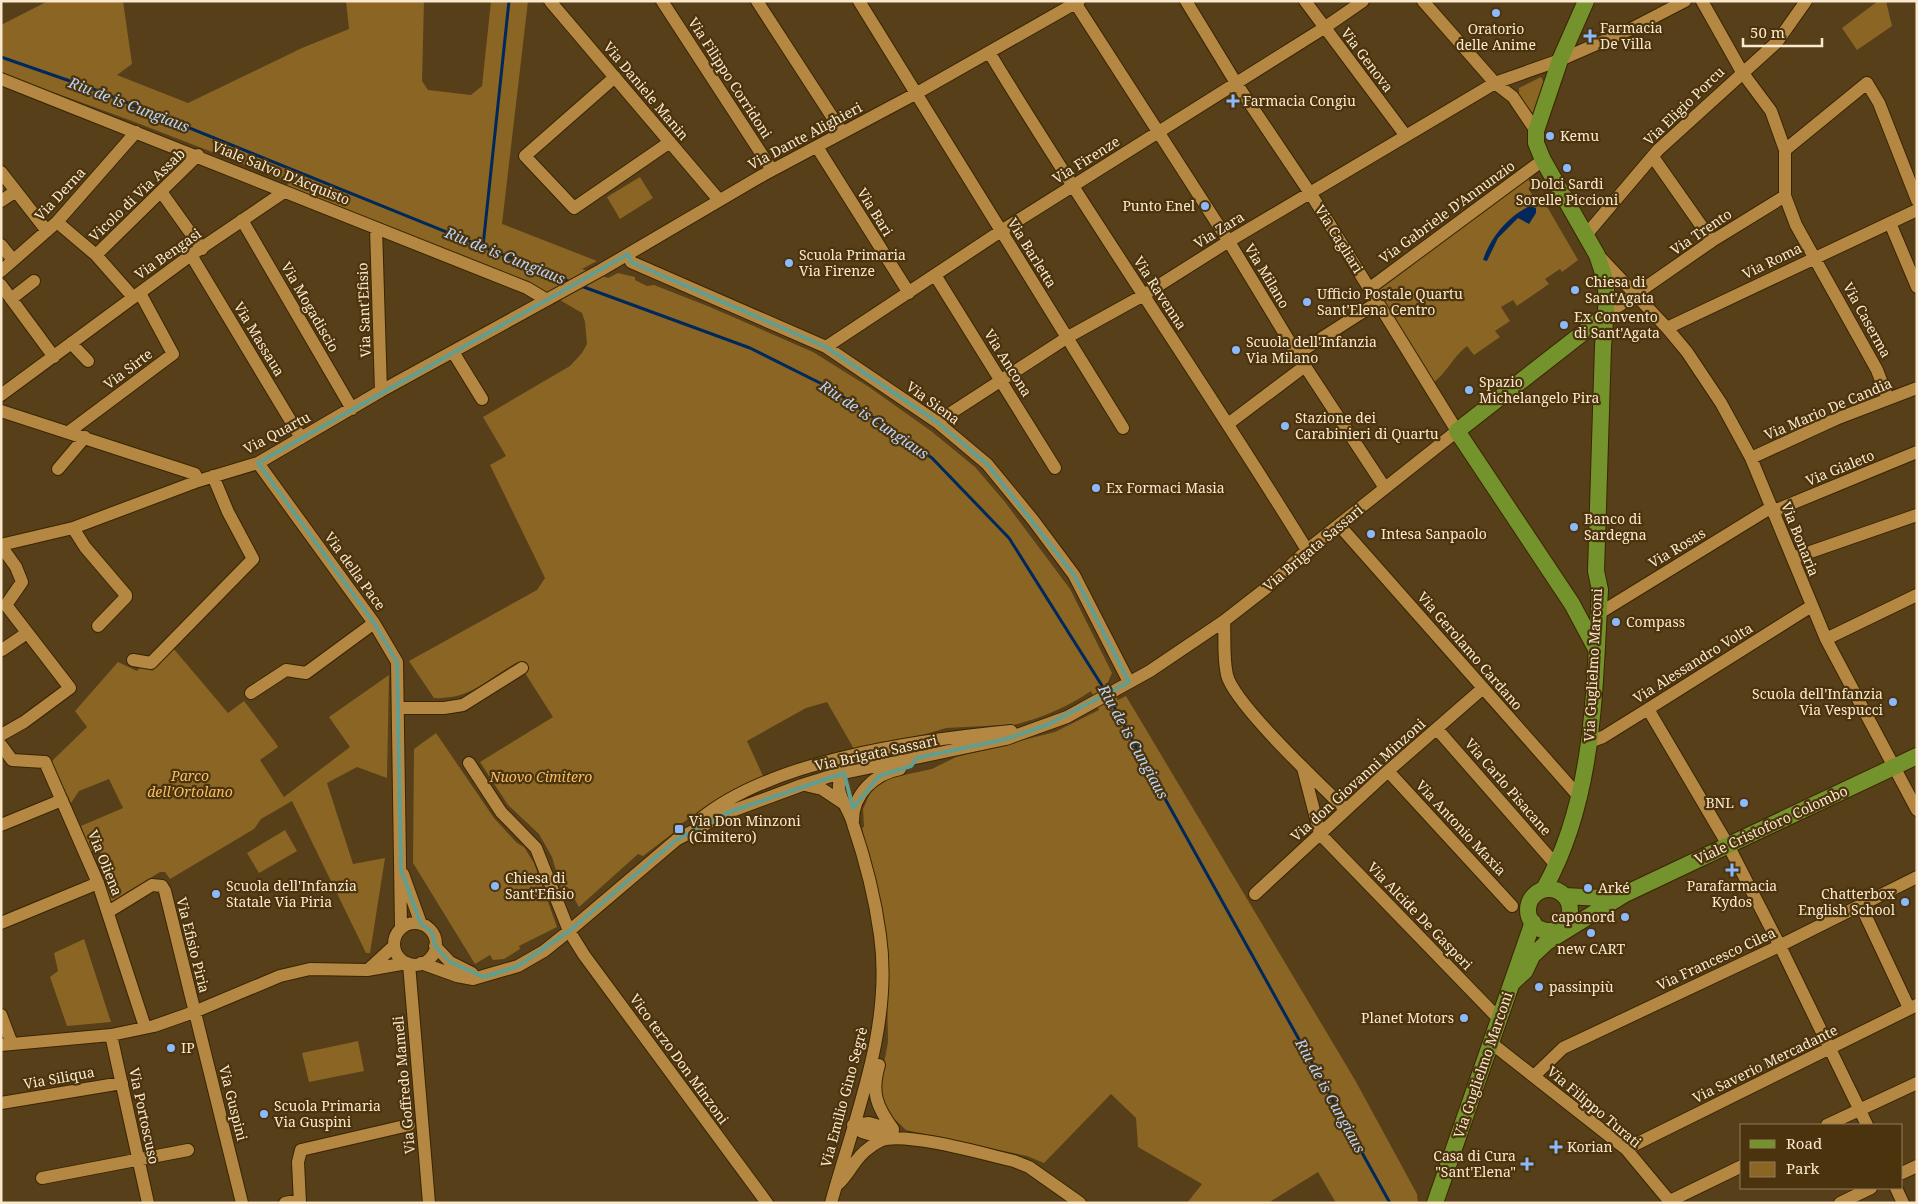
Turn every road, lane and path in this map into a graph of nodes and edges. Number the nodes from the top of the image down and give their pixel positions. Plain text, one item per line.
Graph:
1 (550, 1) edge
2 (662, 1) edge
3 (757, 1) edge
4 (859, 1) edge
5 (1186, 1) edge
6 (1305, 1) edge
7 (1363, 1) edge
8 (1423, 1) edge
9 (1586, 1) edge
10 (1685, 1) edge
11 (1702, 1) edge
12 (1806, 1) edge
13 (1076, 2) edge
14 (1324, 28) junction
15 (989, 52) junction
16 (1560, 60) junction
17 (1742, 72) junction
18 (1523, 73) junction
19 (615, 77) junction
20 (1, 79) edge
21 (1236, 83) junction
22 (1494, 83) junction
23 (917, 93) junction
24 (1514, 99) junction
25 (1536, 131) junction
26 (136, 132) junction
27 (842, 132) junction
28 (1158, 133) junction
29 (1406, 136) junction
30 (670, 142) junction
31 (817, 147) junction
32 (1785, 150) junction
33 (198, 155) junction
34 (1653, 157) junction
35 (1543, 160) junction
36 (772, 170) junction
37 (1, 172) edge
38 (1073, 186) junction
39 (16, 191) junction
40 (284, 192) junction
41 (162, 193) junction
42 (1310, 193) junction
43 (1785, 196) junction
44 (719, 200) junction
45 (1917, 200) edge
46 (1, 201) edge
47 (1917, 210) edge
48 (242, 220) junction
49 (57, 222) junction
50 (1890, 223) junction
51 (376, 228) junction
52 (47, 231) junction
53 (1001, 231) junction
54 (1585, 236) junction
55 (1229, 241) junction
56 (1712, 241) junction
57 (1, 245) edge
58 (196, 252) junction
59 (628, 254) junction
60 (1597, 255) junction
61 (96, 256) junction
62 (1815, 257) junction
63 (13, 260) junction
64 (1, 271) edge
65 (935, 275) junction
66 (34, 281) dead end
67 (1, 285) edge
68 (1917, 287) edge
69 (1370, 288) junction
70 (909, 293) junction
71 (137, 295) junction
72 (1636, 295) junction
73 (1142, 296) junction
74 (552, 297) junction
75 (11, 299) junction
76 (1378, 302) junction
77 (1607, 314) junction
78 (1667, 328) junction
79 (1068, 337) junction
80 (1575, 340) junction
81 (71, 343) junction
82 (826, 347) junction
83 (452, 352) junction
84 (1297, 354) junction
85 (1602, 354) junction
86 (54, 356) junction
87 (88, 361) dead end
88 (1305, 366) junction
89 (1001, 380) junction
90 (1917, 388) edge
91 (381, 391) junction
92 (1, 395) edge
93 (482, 399) dead end
94 (1888, 399) junction
95 (352, 409) junction
96 (1, 411) edge
97 (937, 422) junction
98 (1228, 424) junction
99 (1123, 428) dead end
100 (1457, 431) junction
101 (70, 432) junction
102 (85, 437) junction
103 (301, 438) junction
104 (1917, 452) edge
105 (1751, 458) junction
106 (258, 464) junction
107 (1055, 468) dead end
108 (58, 469) dead end
109 (213, 476) junction
110 (198, 481) junction
111 (1385, 488) junction
112 (1773, 509) junction
113 (1917, 515) edge
114 (1339, 525) junction
115 (73, 528) junction
116 (1, 546) edge
117 (1307, 550) junction
118 (1793, 558) junction
119 (1600, 590) junction
120 (1917, 595) edge
121 (1572, 604) junction
122 (1810, 607) junction
123 (1598, 614) junction
124 (1224, 621) junction
125 (374, 623) junction
126 (98, 626) dead end
127 (27, 633) junction
128 (1826, 640) junction
129 (1596, 649) junction
130 (2, 650) edge
131 (133, 660) dead end
132 (522, 668) dead end
133 (1129, 682) junction
134 (1482, 689) junction
135 (251, 693) dead end
136 (399, 708) junction
137 (1648, 709) junction
138 (1034, 729) junction
139 (1437, 729) junction
140 (1, 735) edge
141 (1589, 742) junction
142 (914, 743) junction
143 (1, 745) edge
144 (1917, 756) edge
145 (917, 758) junction
146 (469, 762) dead end
147 (1303, 768) junction
148 (1894, 768) junction
149 (1388, 771) junction
150 (842, 773) junction
151 (766, 782) junction
152 (802, 784) junction
153 (1581, 793) junction
154 (62, 800) junction
155 (848, 806) junction
156 (727, 807) junction
157 (1346, 810) junction
158 (1917, 810) edge
159 (1, 825) edge
160 (1320, 834) junction
161 (1728, 845) junction
162 (1555, 868) junction
163 (401, 870) junction
164 (1917, 877) edge
165 (98, 883) junction
166 (1555, 892) junction
167 (1255, 894) dead end
168 (1625, 894) junction
169 (1512, 906) dead end
170 (1860, 906) junction
171 (108, 912) junction
172 (1594, 914) junction
173 (1568, 919) junction
174 (1533, 922) junction
175 (1, 923) edge
176 (421, 924) junction
177 (401, 928) junction
178 (1549, 930) junction
179 (569, 931) junction
180 (394, 946) junction
181 (435, 946) junction
182 (1780, 946) junction
183 (412, 963) junction
184 (367, 970) junction
185 (484, 977) junction
186 (1512, 984) junction
187 (1913, 1007) edge
188 (194, 1012) junction
189 (1, 1016) edge
190 (1499, 1019) junction
191 (145, 1027) junction
192 (112, 1035) junction
193 (877, 1036) junction
194 (1490, 1042) junction
195 (6, 1044) edge
196 (1830, 1049) junction
197 (1534, 1076) junction
198 (122, 1083) junction
199 (1917, 1083) edge
200 (1, 1103) edge
201 (1859, 1110) junction
202 (1829, 1124) edge
203 (1866, 1124) edge
204 (409, 1125) dead end
205 (853, 1125) junction
206 (889, 1134) junction
207 (1626, 1149) junction
208 (188, 1150) dead end
209 (138, 1158) junction
210 (1917, 1166) edge
211 (1740, 1167) edge
212 (1903, 1173) edge
213 (42, 1178) dead end
214 (835, 1186) junction
215 (1869, 1189) edge
216 (1896, 1189) edge
217 (300, 1201) edge
218 (1670, 1202) edge
219 (148, 1203) edge
220 (242, 1203) edge
221 (285, 1203) edge
222 (429, 1203) edge
223 (767, 1203) edge
224 (831, 1203) edge
225 (1080, 1203) edge
226 (1435, 1203) edge
227 (1840, 1203) edge
228 (1903, 1203) edge

1 - 19 street, Via Daniele Manin
2 - 36 street, Via Filippo Corridoni
3 - 27 street
4 - 23 street, Via Barletta
5 - 21 street, Via Cagliari
6 - 14 street, Via Genova
7 - 14 street, Via Firenze
8 - 22 street
9 - 16 main road
10 - 16 street, Via Zara
11 - 17 street
12 - 17 street, Via Eligio Porcu
13 - 15 street, Via Dante Alighieri
13 - 28 street, Via Milano
14 - 21 street, Via Firenze
14 - 29 street, Via Genova
15 - 23 street, Via Dante Alighieri
15 - 38 street, Via Ravenna
16 - 18 street, Via Zara
16 - 25 main road
17 - 32 street
17 - 34 street, Via Eligio Porcu
18 - 22 street, Via Zara
18 - 24 street
19 - 30 street, Via Daniele Manin
19 - 30 street
20 - 26 street, Viale Salvo D'Acquisto
21 - 28 street, Via Firenze
21 - 42 street, Via Cagliari
22 - 24 street
22 - 29 street, Via Zara
23 - 27 street, Via Dante Alighieri
23 - 53 street, Via Barletta
24 - 25 street
25 - 35 main road, Via Guglielmo Marconi
26 - 33 street, Viale Salvo D'Acquisto
26 - 49 street, Via Derna
27 - 31 street, Via Dante Alighieri
28 - 38 street, Via Firenze
28 - 55 street, Via Milano
29 - 42 street, Via Zara
30 - 44 street, Via Daniele Manin
31 - 36 street, Via Dante Alighieri
31 - 70 street, Via Bari
32 - 43 street
32 - 45 street
33 - 40 street, Viale Salvo D'Acquisto
33 - 41 street, Vicolo di Via Assab
34 - 54 street, Via Eligio Porcu
34 - 56 street
35 - 54 main road, Via Guglielmo Marconi
35 - 69 street, Via Gabriele D'Annunzio
36 - 44 street, Via Dante Alighieri
37 - 39 street
38 - 53 street, Via Firenze
38 - 73 street, Via Ravenna
39 - 46 street
39 - 52 street
40 - 48 street, Via Bengasi
40 - 51 street, Viale Salvo D'Acquisto
41 - 58 street, Via Massaua
41 - 61 street, Vicolo di Via Assab
42 - 55 street, Via Zara
42 - 69 street, Via Cagliari
43 - 56 street, Via Trento
43 - 62 street, Via Caserma
44 - 59 street, Via Dante Alighieri
47 - 50 street, Via Roma
48 - 58 street, Via Bengasi
48 - 95 street, Via Mogadiscio
49 - 52 street, Via Derna
49 - 61 street
50 - 62 street, Via Roma
50 - 68 street
51 - 74 street, Viale Salvo D'Acquisto
51 - 91 street, Via Sant'Efisio
52 - 63 street, Via Derna
53 - 65 street, Via Firenze
53 - 79 street, Via Barletta
54 - 60 main road, Via Guglielmo Marconi
55 - 73 street, Via Zara
55 - 84 street, Via Milano
56 - 72 street, Via Trento
57 - 63 street
58 - 71 street, Via Bengasi
58 - 103 street, Via Massaua
59 - 74 street, Via Dante Alighieri
59 - 82 street, Via Siena
60 - 72 street, Via Bonaria
60 - 77 main road, Via Guglielmo Marconi
61 - 71 street
62 - 78 street, Via Roma
62 - 94 street, Via Caserma
63 - 64 street, Via Derna
65 - 70 street, Via Firenze
65 - 89 street, Via Ancona
66 - 75 street
67 - 75 street
69 - 76 street, Via Cagliari
70 - 82 street, Via Firenze
71 - 81 street, Via Bengasi
71 - 101 street, Via Sirte
72 - 77 street, Via Trento
72 - 78 street, Via Bonaria
73 - 79 street, Via Zara
73 - 98 street, Via Ravenna
74 - 83 street, Via Quartu
75 - 86 street
76 - 84 street
76 - 100 street, Via Cagliari
77 - 80 main road, Via Brigata Sassari
77 - 85 main road, Via Guglielmo Marconi
78 - 105 street, Via Bonaria
79 - 89 street, Via Zara
79 - 99 street, Via Barletta
80 - 85 main road
80 - 100 main road, Via Brigata Sassari
81 - 86 street, Via Bengasi
81 - 87 street
82 - 97 street, Via Siena
83 - 91 street, Via Quartu
83 - 93 street
84 - 88 street, Via Milano
85 - 119 main road, Via Guglielmo Marconi
86 - 92 street, Via Bengasi
88 - 98 street
88 - 111 street, Via Milano
89 - 97 street, Via Zara
89 - 107 street, Via Ancona
90 - 94 street, Via Mario De Candia
91 - 95 street, Via Quartu
94 - 105 street, Via Mario De Candia
95 - 103 street, Via Quartu
96 - 101 street
97 - 133 street, Via Siena
98 - 117 street, Via Ravenna
100 - 111 street, Via Brigata Sassari
100 - 121 main road, Via Cagliari
101 - 102 street
102 - 108 street
102 - 110 street
103 - 106 street, Via Quartu
104 - 112 street, Via Gialeto
105 - 112 street, Via Bonaria
106 - 109 street, Via Quartu
106 - 125 street, Via della Pace
109 - 110 street, Via Quartu
109 - 131 street
110 - 115 street, Via Quartu
111 - 114 street, Via Brigata Sassari
112 - 118 street, Via Bonaria
112 - 123 street, Via Rosas
113 - 118 street
114 - 117 street, Via Brigata Sassari
114 - 134 street, Via Gerolamo Cardano
115 - 116 street, Via Quartu
115 - 126 street
116 - 127 street
117 - 124 street, Via Brigata Sassari
118 - 122 street, Via Bonaria
119 - 121 main road
119 - 123 main road, Via Guglielmo Marconi
120 - 128 street
121 - 129 main road, Via Cagliari
122 - 128 street, Via Bonaria
122 - 137 street, Via Alessandro Volta
123 - 129 main road, Via Guglielmo Marconi
124 - 133 street, Via Brigata Sassari
124 - 147 street
125 - 135 street
125 - 136 street, Via della Pace
127 - 130 street
127 - 140 street
128 - 148 street, Via Bonaria
129 - 141 main road, Via Guglielmo Marconi
132 - 136 street
133 - 138 street, Via Brigata Sassari
134 - 139 street, Via don Giovanni Minzoni
134 - 153 street, Via Gerolamo Cardano
136 - 163 street, Via della Pace
137 - 141 street, Via Alessandro Volta
137 - 161 street
138 - 142 street, Via Brigata Sassari
138 - 145 street, Via Brigata Sassari
139 - 149 street, Via don Giovanni Minzoni
139 - 162 street, Via Carlo Pisacane
141 - 153 main road, Via Guglielmo Marconi
142 - 150 street, Via Brigata Sassari
142 - 151 street, Via Brigata Sassari
143 - 154 street, Via Oliena
144 - 148 main road, Viale Cristoforo Colombo
145 - 150 street, Via Brigata Sassari
145 - 155 street
146 - 179 street
147 - 157 street
147 - 160 street
148 - 158 street, Via Bonaria
148 - 161 main road, Viale Cristoforo Colombo
149 - 157 street, Via don Giovanni Minzoni
149 - 169 street, Via Antonio Maxia
150 - 151 street
150 - 152 street, Via Brigata Sassari
150 - 155 street, Via Emilio Gino Segrè
151 - 156 street, Via Brigata Sassari
152 - 155 street
152 - 156 street, Via Brigata Sassari
153 - 162 main road, Via Guglielmo Marconi
154 - 159 street
154 - 165 street, Via Oliena
155 - 193 street, Via Emilio Gino Segrè
156 - 179 street
157 - 160 street, Via don Giovanni Minzoni
160 - 167 street, Via don Giovanni Minzoni
160 - 190 street, Via Alcide De Gasperi
161 - 168 main road, Viale Cristoforo Colombo
161 - 182 street
162 - 166 main road, Via Guglielmo Marconi
163 - 176 street, Via della Pace
163 - 177 street, Via della Pace
164 - 170 street, Via Francesco Cilea
165 - 171 street, Via Oliena
165 - 175 street
166 - 168 main road, Viale Cristoforo Colombo
166 - 173 main road
166 - 174 main road
168 - 172 main road, Viale Cristoforo Colombo
170 - 182 street, Via Francesco Cilea
170 - 187 street
171 - 188 street, Via Efisio Piria
171 - 191 street, Via Oliena
172 - 173 street, Viale Cristoforo Colombo
172 - 186 main road, Viale Cristoforo Colombo
173 - 178 main road
174 - 178 main road
174 - 186 main road, Via Guglielmo Marconi
176 - 177 street
176 - 181 street
177 - 180 street
178 - 186 main road, Via Guglielmo Marconi
179 - 185 street
179 - 223 street, Vico terzo Don Minzoni
180 - 183 street
180 - 184 street
181 - 183 street
181 - 185 street
182 - 196 street
182 - 197 street, Via Francesco Cilea
183 - 184 street
183 - 185 street
183 - 222 street, Via Goffredo Mameli
184 - 188 street
186 - 190 main road, Via Guglielmo Marconi
187 - 196 street, Via Saverio Mercadante
188 - 191 street
188 - 220 street, Via Guspini
189 - 195 street
190 - 194 main road, Via Guglielmo Marconi
191 - 192 street
192 - 195 street
192 - 198 street, Via Portoscuso
193 - 205 street, Via Emilio Gino Segrè
193 - 206 street
194 - 197 street, Via Filippo Turati
194 - 226 main road, Via Guglielmo Marconi
196 - 201 street
196 - 207 street, Via Saverio Mercadante
197 - 207 street, Via Filippo Turati
198 - 200 street, Via Siliqua
198 - 209 street, Via Portoscuso
199 - 201 street
201 - 202 street
201 - 203 street
204 - 217 street
205 - 206 street
205 - 214 street, Via Emilio Gino Segrè
206 - 214 street
206 - 225 street
207 - 218 street, Via Filippo Turati
208 - 209 street
209 - 213 street
209 - 219 street, Via Portoscuso
210 - 212 street
211 - 218 street
214 - 224 street, Via Emilio Gino Segrè
215 - 227 street
216 - 228 street
217 - 221 street

